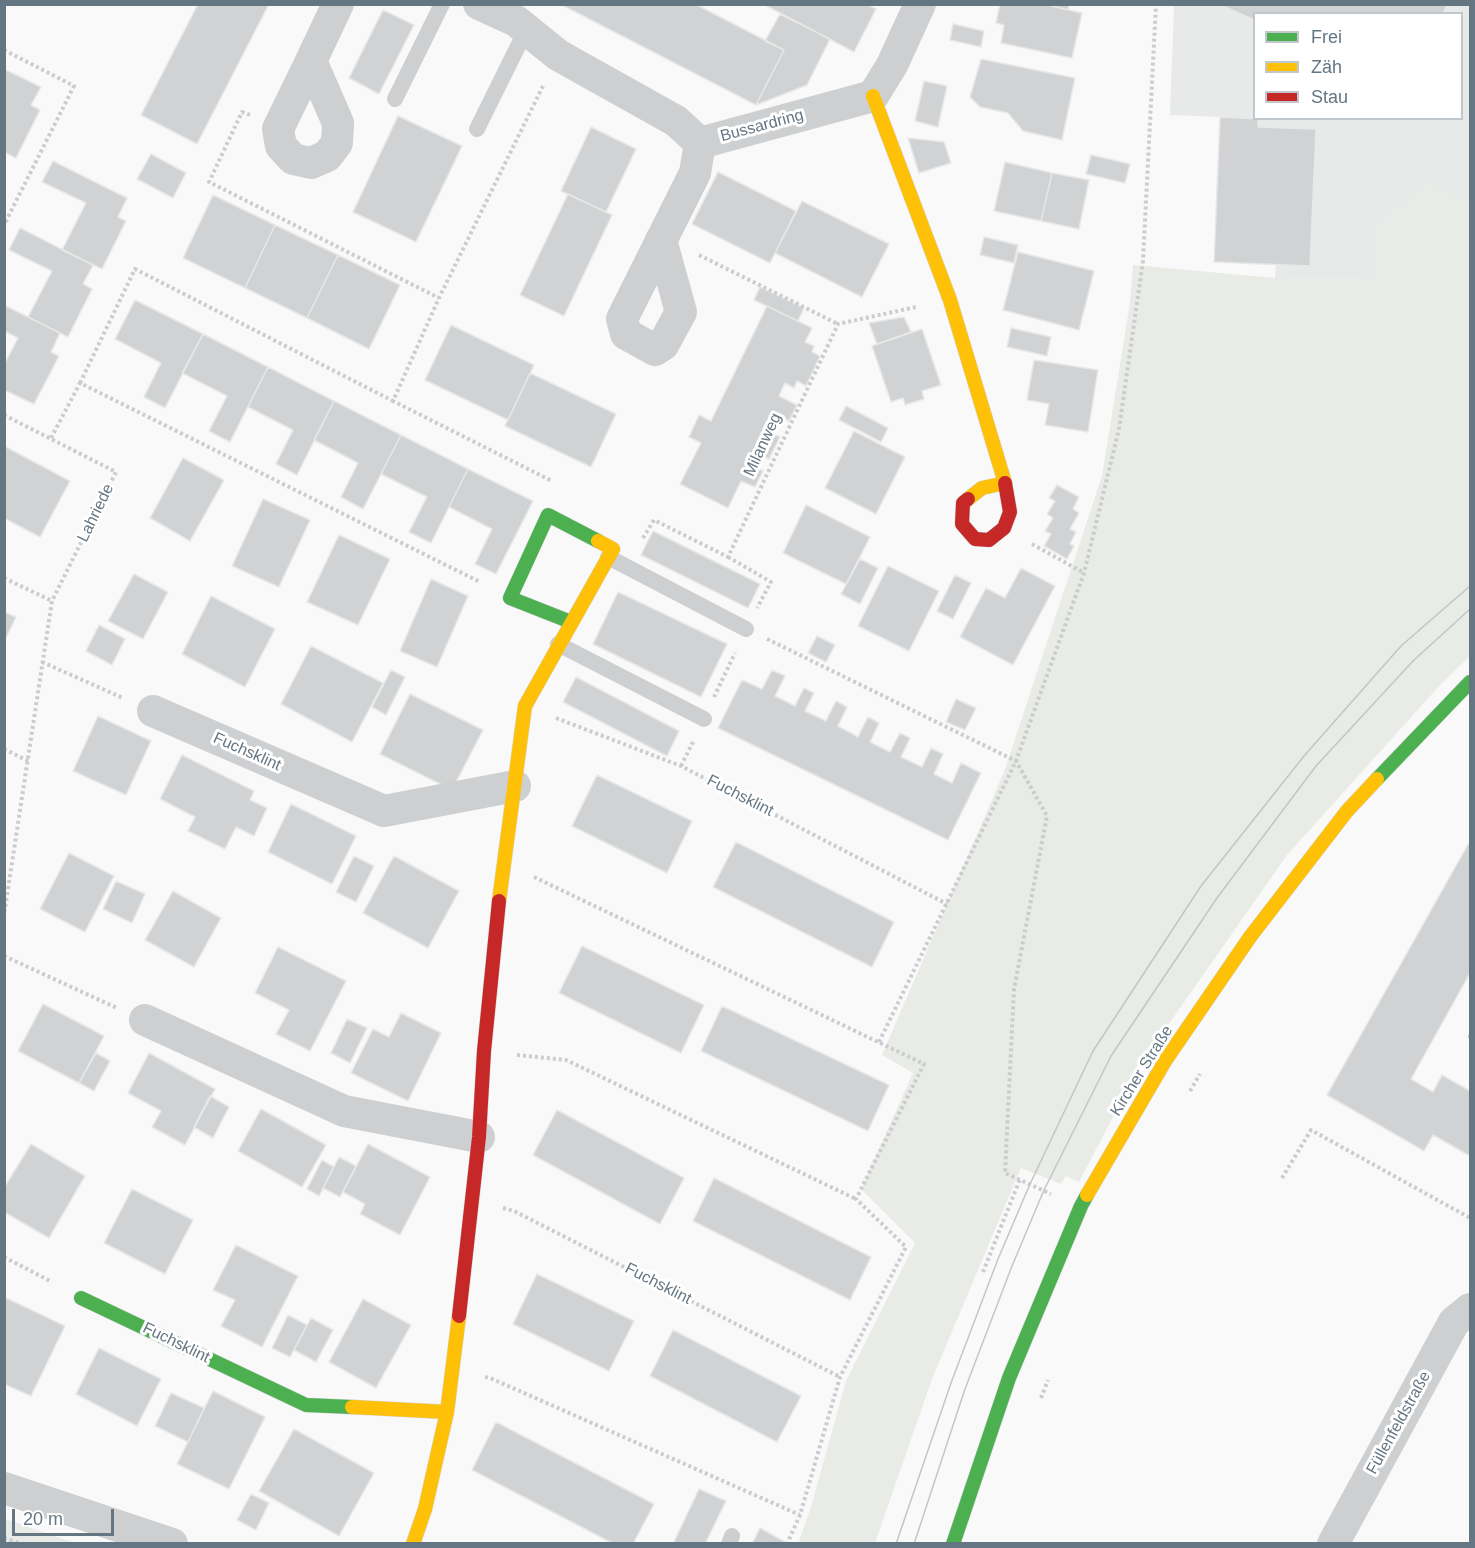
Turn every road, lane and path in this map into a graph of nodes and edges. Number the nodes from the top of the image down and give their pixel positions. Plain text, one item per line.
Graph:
1 (338, 4) edge
2 (442, 4) edge
3 (479, 4) edge
4 (920, 4) edge
5 (1156, 4) edge
6 (526, 30) junction
7 (4, 50) edge
8 (558, 55) junction
9 (311, 61) junction
10 (873, 96) junction
11 (395, 99) dead end
12 (278, 129) junction
13 (477, 129) dead end
14 (700, 143) junction
15 (4, 225) edge
16 (663, 239) joint
17 (439, 298) junction
18 (950, 300) junction
19 (838, 324) junction
20 (80, 383) junction
21 (393, 401) junction
22 (4, 415) edge
23 (51, 438) junction
24 (1005, 483) junction
25 (548, 515) junction
26 (1005, 528) junction
27 (608, 557) junction
28 (728, 557) junction
29 (626, 567) junction
30 (1084, 573) junction
31 (4, 578) edge
32 (510, 598) junction
33 (52, 601) junction
34 (570, 622) junction
35 (746, 629) junction
36 (558, 644) junction
37 (42, 662) junction
38 (1470, 682) edge
39 (525, 706) junction
40 (153, 711) joint
41 (704, 718) dead end
42 (4, 749) edge
43 (28, 761) junction
44 (1016, 761) junction
45 (515, 786) junction
46 (503, 862) junction
47 (947, 904) junction
48 (4, 915) edge
49 (4, 956) edge
50 (145, 1020) joint
51 (879, 1042) junction
52 (484, 1051) junction
53 (1202, 1072) dead end
54 (1190, 1092) dead end
55 (479, 1137) junction
56 (1282, 1178) dead end
57 (1020, 1179) junction
58 (856, 1199) junction
59 (472, 1202) junction
60 (1081, 1206) junction
61 (1470, 1218) edge
62 (4, 1257) edge
63 (983, 1272) dead end
64 (81, 1298) joint
65 (1470, 1309) edge
66 (452, 1373) junction
67 (1050, 1375) dead end
68 (840, 1377) junction
69 (1037, 1407) dead end
70 (447, 1412) junction
71 (4, 1488) edge
72 (800, 1515) junction
73 (4, 1538) edge
74 (22, 1544) edge
75 (172, 1544) edge
76 (413, 1544) edge
77 (787, 1544) edge
78 (953, 1544) edge
79 (1334, 1544) edge

1 - 9 street
2 - 11 lane
3 - 6 street, Bussardring
4 - 10 street
5 - 30 path
6 - 8 street, Bussardring
6 - 13 lane
7 - 15 path
8 - 14 street, Bussardring
8 - 17 path
9 - 12 street
9 - 12 street
10 - 14 street, Bussardring
10 - 18 street
12 - 17 path
14 - 16 street
16 - 19 path
17 - 21 path
18 - 19 path
18 - 24 street
19 - 28 path, Milanweg
20 - 21 path
20 - 23 path
20 - 32 path
21 - 25 path
22 - 23 path, Lahriede
23 - 33 path, Lahriede
24 - 26 street
24 - 26 street
25 - 27 street
25 - 32 street
26 - 30 path
27 - 29 lane
27 - 34 street
28 - 29 path
28 - 35 path
29 - 35 lane
30 - 44 path
31 - 33 path
32 - 34 street
33 - 37 path, Lahriede
34 - 36 street
35 - 44 path
36 - 39 street
36 - 41 lane
37 - 40 path
37 - 43 path, Lahriede
38 - 60 street, Kircher Straße
39 - 45 street
39 - 47 path, Fuchsklint
40 - 45 street, Fuchsklint
42 - 43 path
43 - 48 path, Lahriede
44 - 47 path
44 - 57 path
45 - 46 street
46 - 51 path
46 - 52 street
47 - 51 path
49 - 50 path
50 - 55 street
51 - 58 path
52 - 55 street
52 - 58 path
53 - 54 path
55 - 59 street
56 - 61 path
57 - 60 path
57 - 63 path
58 - 68 path
59 - 66 street
59 - 68 path, Fuchsklint
60 - 78 street, Kircher Straße
62 - 64 path
64 - 70 street, Fuchsklint
65 - 79 street, Füllenfeldstraße
66 - 70 street
66 - 72 path
67 - 69 path
68 - 72 path
70 - 76 street
71 - 75 street
72 - 77 path
73 - 74 path

